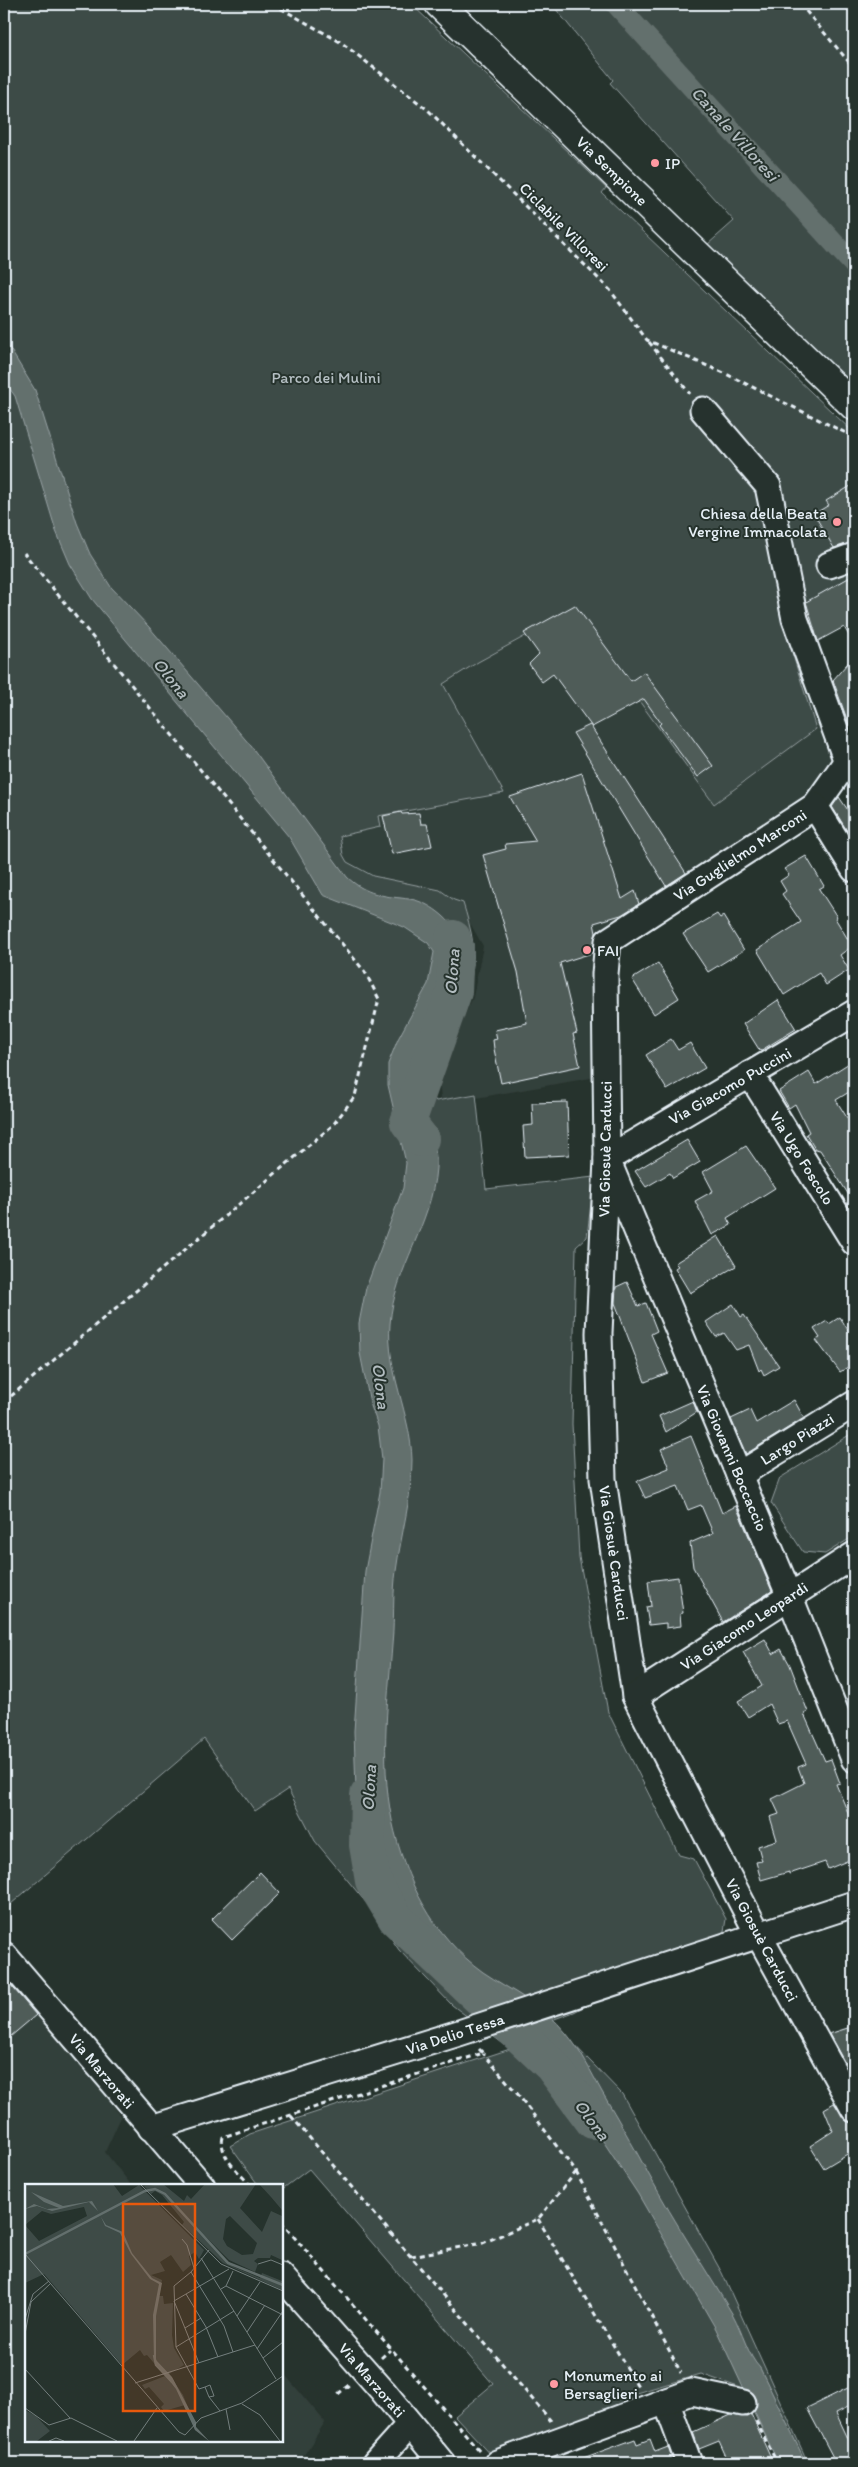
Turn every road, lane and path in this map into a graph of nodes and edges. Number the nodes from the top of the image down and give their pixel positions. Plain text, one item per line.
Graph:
1 (11, 4) edge
2 (272, 4) edge
3 (439, 4) edge
4 (800, 4) edge
5 (4, 8) edge
6 (854, 68) edge
7 (785, 337) junction
8 (647, 340) junction
9 (854, 384) edge
10 (854, 406) edge
11 (703, 410) joint
12 (854, 437) edge
13 (24, 553) dead end
14 (854, 556) edge
15 (829, 565) dead end
16 (850, 756) edge
17 (815, 806) junction
18 (854, 869) edge
19 (608, 941) joint
20 (854, 1013) edge
21 (750, 1074) junction
22 (606, 1158) junction
23 (854, 1242) edge
24 (4, 1402) edge
25 (854, 1404) edge
26 (739, 1475) junction
27 (854, 1555) edge
28 (790, 1597) junction
29 (634, 1696) junction
30 (854, 1759) edge
31 (854, 1904) edge
32 (758, 1934) junction
33 (4, 1955) edge
34 (459, 2033) junction
35 (483, 2053) junction
36 (854, 2109) edge
37 (291, 2116) junction
38 (151, 2128) junction
39 (576, 2172) junction
40 (200, 2184) edge
41 (249, 2184) edge
42 (538, 2218) junction
43 (282, 2223) edge
44 (410, 2256) junction
45 (282, 2277) edge
46 (691, 2392) junction
47 (743, 2403) joint
48 (658, 2404) junction
49 (410, 2424) junction
50 (566, 2439) junction
51 (490, 2460) edge
52 (375, 2463) edge
53 (442, 2463) edge
54 (689, 2463) edge
55 (777, 2463) edge

1 - 5 path
2 - 8 path, Ciclabile Villoresi
3 - 7 main road, Via Sempione
4 - 6 path
7 - 9 main road, Via Sempione
7 - 10 main road, Via Sempione
8 - 11 path, Ciclabile Villoresi
8 - 12 path
11 - 16 street
13 - 24 path
14 - 15 street
16 - 17 street, Via Guglielmo Marconi
17 - 18 street
17 - 19 street, Via Guglielmo Marconi
19 - 22 street, Via Giosuè Carducci
20 - 21 street, Via Giacomo Puccini
21 - 22 street, Via Giacomo Puccini
21 - 23 street, Via Ugo Foscolo
22 - 26 street, Via Giovanni Boccaccio
22 - 29 street, Via Giosuè Carducci
25 - 26 street, Largo Piazzi
26 - 28 street, Via Giovanni Boccaccio
27 - 28 street, Via Giacomo Leopardi
28 - 29 street, Via Giacomo Leopardi
28 - 30 street, Via Giovanni Boccaccio
29 - 32 street, Via Giosuè Carducci
31 - 32 street, Via Delio Tessa
32 - 34 street, Via Delio Tessa
32 - 36 street, Via Giosuè Carducci
33 - 38 street, Via Marzorati
34 - 35 path
34 - 38 street, Via Delio Tessa
35 - 37 path
35 - 39 path
37 - 41 path
37 - 44 path
38 - 40 street, Via Marzorati
39 - 42 path
39 - 46 path
42 - 44 path
42 - 48 path
43 - 51 path
44 - 50 path
45 - 49 street, Via Marzorati
46 - 47 street
46 - 48 street
47 - 55 path
48 - 50 street
48 - 54 street
49 - 52 street
49 - 53 street, Via Marzorati
50 - 51 street

